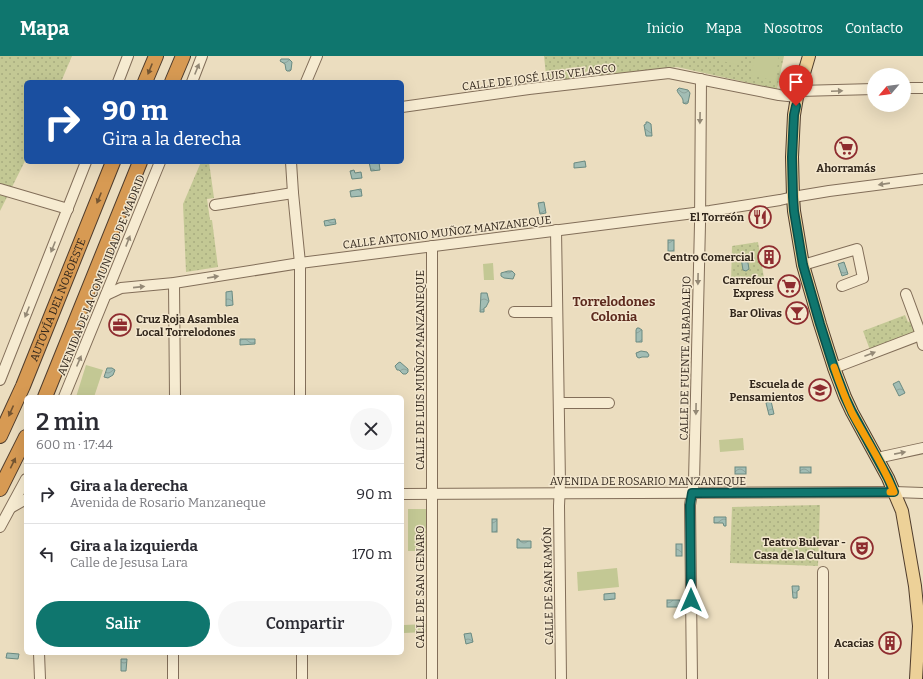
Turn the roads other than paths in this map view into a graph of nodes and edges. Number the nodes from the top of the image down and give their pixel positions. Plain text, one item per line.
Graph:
1 (128, 56) edge
2 (156, 56) edge
3 (183, 56) edge
4 (202, 56) edge
5 (316, 56) edge
6 (809, 56) edge
7 (701, 79) junction
8 (119, 80) edge
9 (146, 80) edge
10 (173, 80) edge
11 (193, 80) edge
12 (307, 80) edge
13 (911, 88) edge
14 (923, 88) edge
15 (867, 89) edge
16 (798, 94) junction
17 (404, 107) edge
18 (85, 164) edge
19 (113, 164) edge
20 (139, 164) edge
21 (159, 164) edge
22 (291, 164) edge
23 (923, 179) edge
24 (0, 189) edge
25 (293, 193) junction
26 (793, 197) junction
27 (215, 205) dead end
28 (68, 208) junction
29 (699, 212) junction
30 (556, 230) junction
31 (432, 246) junction
32 (300, 263) junction
33 (803, 265) junction
34 (174, 283) junction
35 (842, 286) dead end
36 (906, 294) dead end
37 (106, 295) junction
38 (514, 312) dead end
39 (557, 312) junction
40 (922, 338) edge
41 (834, 368) junction
42 (0, 380) edge
43 (46, 395) edge
44 (65, 395) edge
45 (175, 395) edge
46 (300, 395) edge
47 (559, 403) junction
48 (609, 403) dead end
49 (0, 436) edge
50 (24, 440) edge
51 (923, 448) edge
52 (877, 458) junction
53 (24, 483) edge
54 (0, 489) edge
55 (894, 492) junction
56 (692, 493) junction
57 (923, 493) edge
58 (404, 494) edge
59 (432, 494) junction
60 (560, 494) junction
61 (24, 500) edge
62 (11, 508) junction
63 (0, 527) edge
64 (823, 572) dead end
65 (919, 586) edge
66 (39, 655) edge
67 (173, 655) edge
68 (302, 655) edge
69 (919, 672) edge
70 (40, 679) edge
71 (172, 679) edge
72 (302, 679) edge
73 (432, 679) edge
74 (561, 679) edge
75 (692, 679) edge
76 (823, 679) edge

1 - 8 street
2 -> 9 highway
3 - 10 highway
11 -> 4 street
5 - 12 street
6 - 16 main road
7 - 16 street, CALLE DE JOSÉ LUIS VELASCO
7 - 17 street, CALLE DE JOSÉ LUIS VELASCO
7 -> 29 street, CALLE DE FUENTE ALBADALEJO
13 - 14 street
16 -> 15 street, CALLE DE JOSÉ LUIS VELASCO
16 - 26 main road
18 - 28 street
19 -> 49 highway, AUTOVÍA DEL NOROESTE
20 - 43 highway
37 -> 21 street, AVENIDA DE LA COMUNIDAD DE MADRID
22 - 25 street
23 -> 26 street, CALLE ANTONIO MUÑOZ MANZANEQUE
24 - 28 street
25 - 27 street
25 - 32 street
26 - 29 street, CALLE ANTONIO MUÑOZ MANZANEQUE
26 - 33 main road
28 -> 42 street
29 - 30 street, CALLE ANTONIO MUÑOZ MANZANEQUE
29 -> 56 street, CALLE DE FUENTE ALBADALEJO
30 - 31 street, CALLE ANTONIO MUÑOZ MANZANEQUE
30 - 39 street, CALLE DE SAN RAMÓN
31 - 32 street, CALLE ANTONIO MUÑOZ MANZANEQUE
31 - 59 street, CALLE DE LUIS MUÑOZ MANZANEQUE
34 -> 32 street, CALLE ANTONIO MUÑOZ MANZANEQUE
32 - 46 street
33 - 35 street
33 - 41 main road
37 -> 34 street, CALLE ANTONIO MUÑOZ MANZANEQUE
34 - 45 street
36 - 40 street
44 -> 37 street, AVENIDA DE LA COMUNIDAD DE MADRID
38 - 39 street
39 - 47 street, CALLE DE SAN RAMÓN
41 -> 40 street
41 - 52 main road
47 - 48 street
47 - 60 street, CALLE DE SAN RAMÓN
54 -> 50 highway
52 -> 51 street
52 - 55 main road
53 - 62 street
55 - 56 street, AVENIDA DE ROSARIO MANZANEQUE
55 - 57 street, AVENIDA DE ROSARIO MANZANEQUE
55 - 65 main road
56 - 60 street, AVENIDA DE ROSARIO MANZANEQUE
56 - 75 street, CALLE DE FUENTE ALBADALEJO
58 - 59 street, AVENIDA DE ROSARIO MANZANEQUE
59 - 60 street, AVENIDA DE ROSARIO MANZANEQUE
59 - 73 street, CALLE DE SAN GENARO
60 - 74 street, CALLE DE SAN RAMÓN
61 - 62 street
62 - 63 street
64 - 76 street
65 - 69 main road
66 - 70 street
67 - 71 street
68 - 72 street

